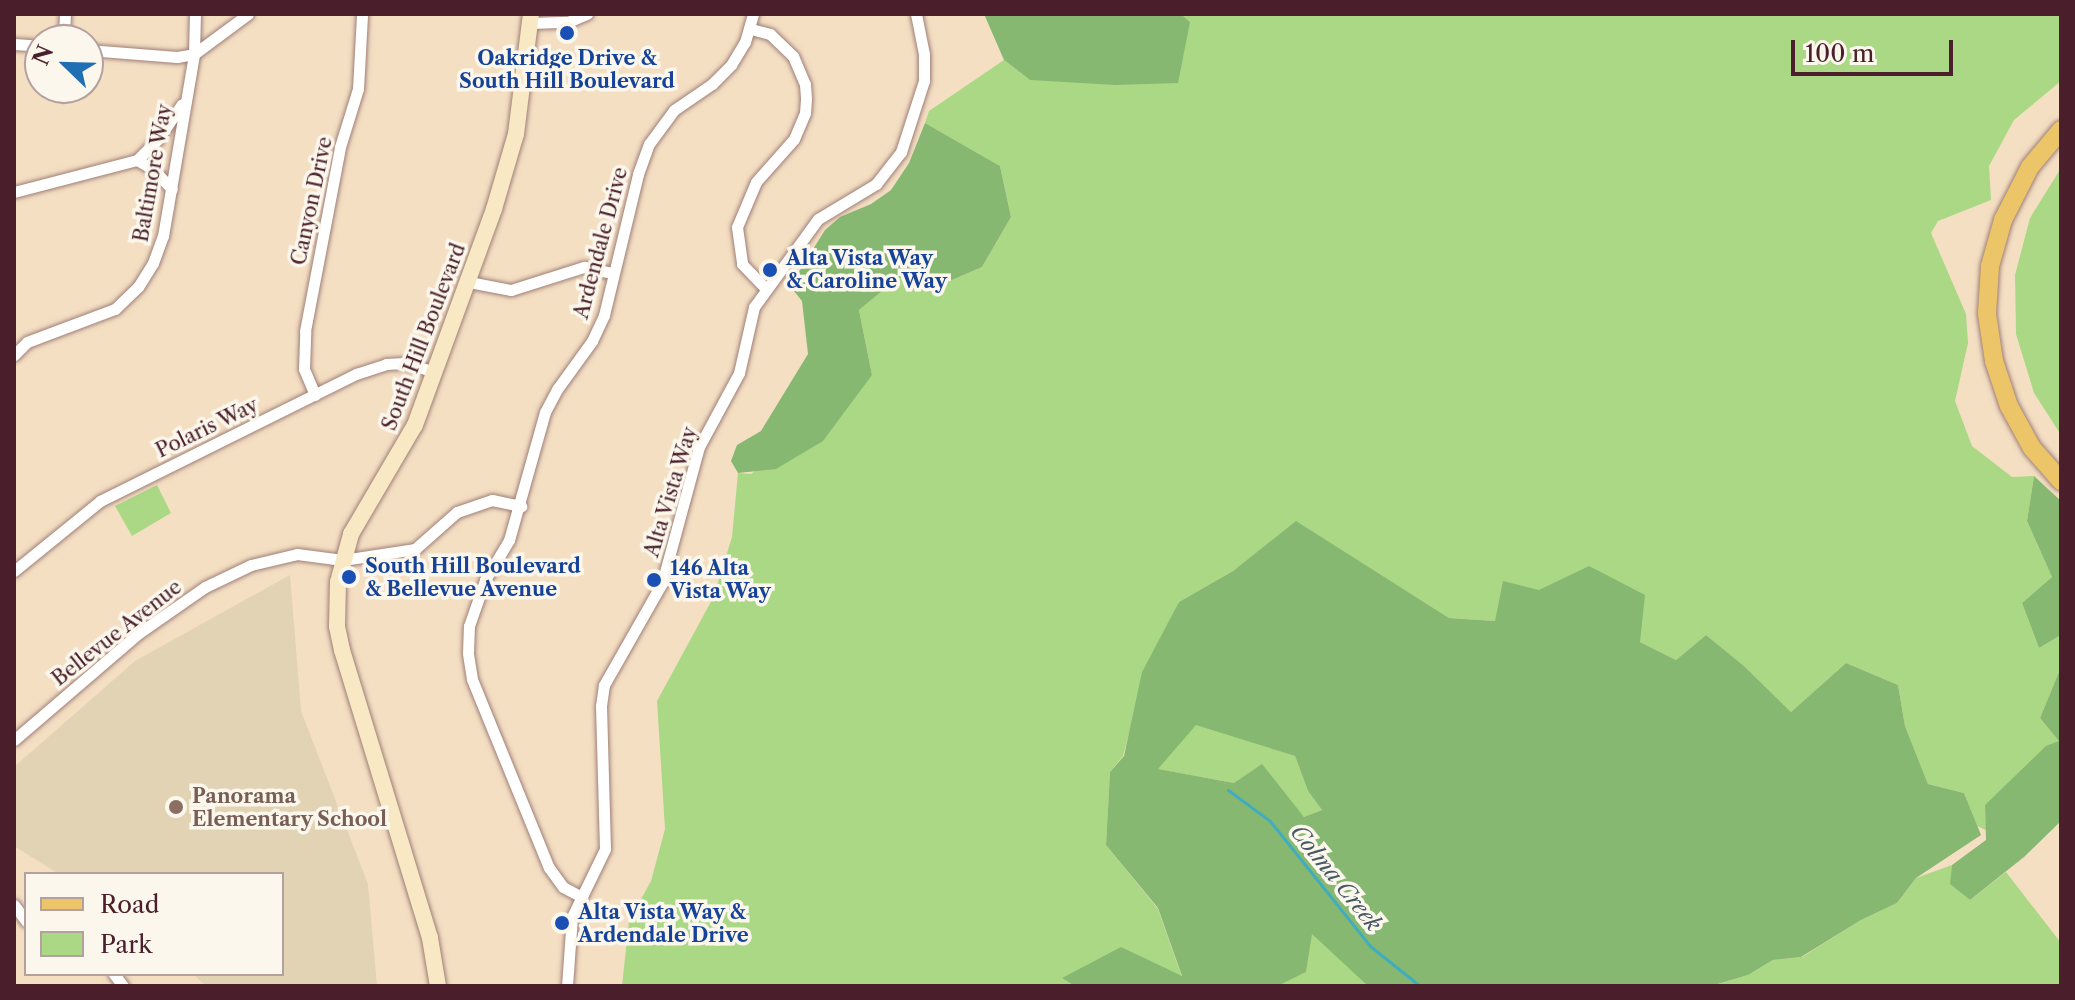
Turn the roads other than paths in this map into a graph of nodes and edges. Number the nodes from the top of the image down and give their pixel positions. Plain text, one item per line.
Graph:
1 (195, 14) edge
2 (248, 14) edge
3 (362, 14) edge
4 (587, 14) edge
5 (753, 14) edge
6 (916, 14) edge
7 (531, 19) edge
8 (751, 29) junction
9 (104, 51) edge
10 (194, 54) junction
11 (184, 102) junction
12 (2061, 130) edge
13 (137, 160) junction
14 (172, 189) junction
15 (14, 192) edge
16 (612, 273) junction
17 (469, 282) junction
18 (765, 288) junction
19 (14, 355) edge
20 (435, 372) junction
21 (315, 395) junction
22 (2061, 481) edge
23 (521, 506) junction
24 (343, 560) junction
25 (14, 571) edge
26 (14, 740) edge
27 (580, 896) junction
28 (438, 986) edge
29 (567, 986) edge

1 - 10 street, Baltimore Way
2 - 10 street
3 - 21 street, Canyon Drive
4 - 7 street
5 - 8 street, Ardendale Drive
6 - 18 street, Alta Vista Way
7 - 17 street, South Hill Boulevard
8 - 16 street, Ardendale Drive
8 - 18 street
9 - 10 street
10 - 11 street, Baltimore Way
11 - 13 street
11 - 14 street, Baltimore Way
12 - 22 main road
13 - 14 street
13 - 15 street
14 - 19 street, Baltimore Way
16 - 17 street
16 - 23 street, Ardendale Drive
17 - 20 street, South Hill Boulevard
18 - 27 street, Alta Vista Way
20 - 21 street, Polaris Way
20 - 24 street, South Hill Boulevard
21 - 25 street, Polaris Way
23 - 24 street, Bellevue Avenue
23 - 27 street, Ardendale Drive
24 - 26 street, Bellevue Avenue
24 - 28 street, South Hill Boulevard
27 - 29 street, Alta Vista Way

